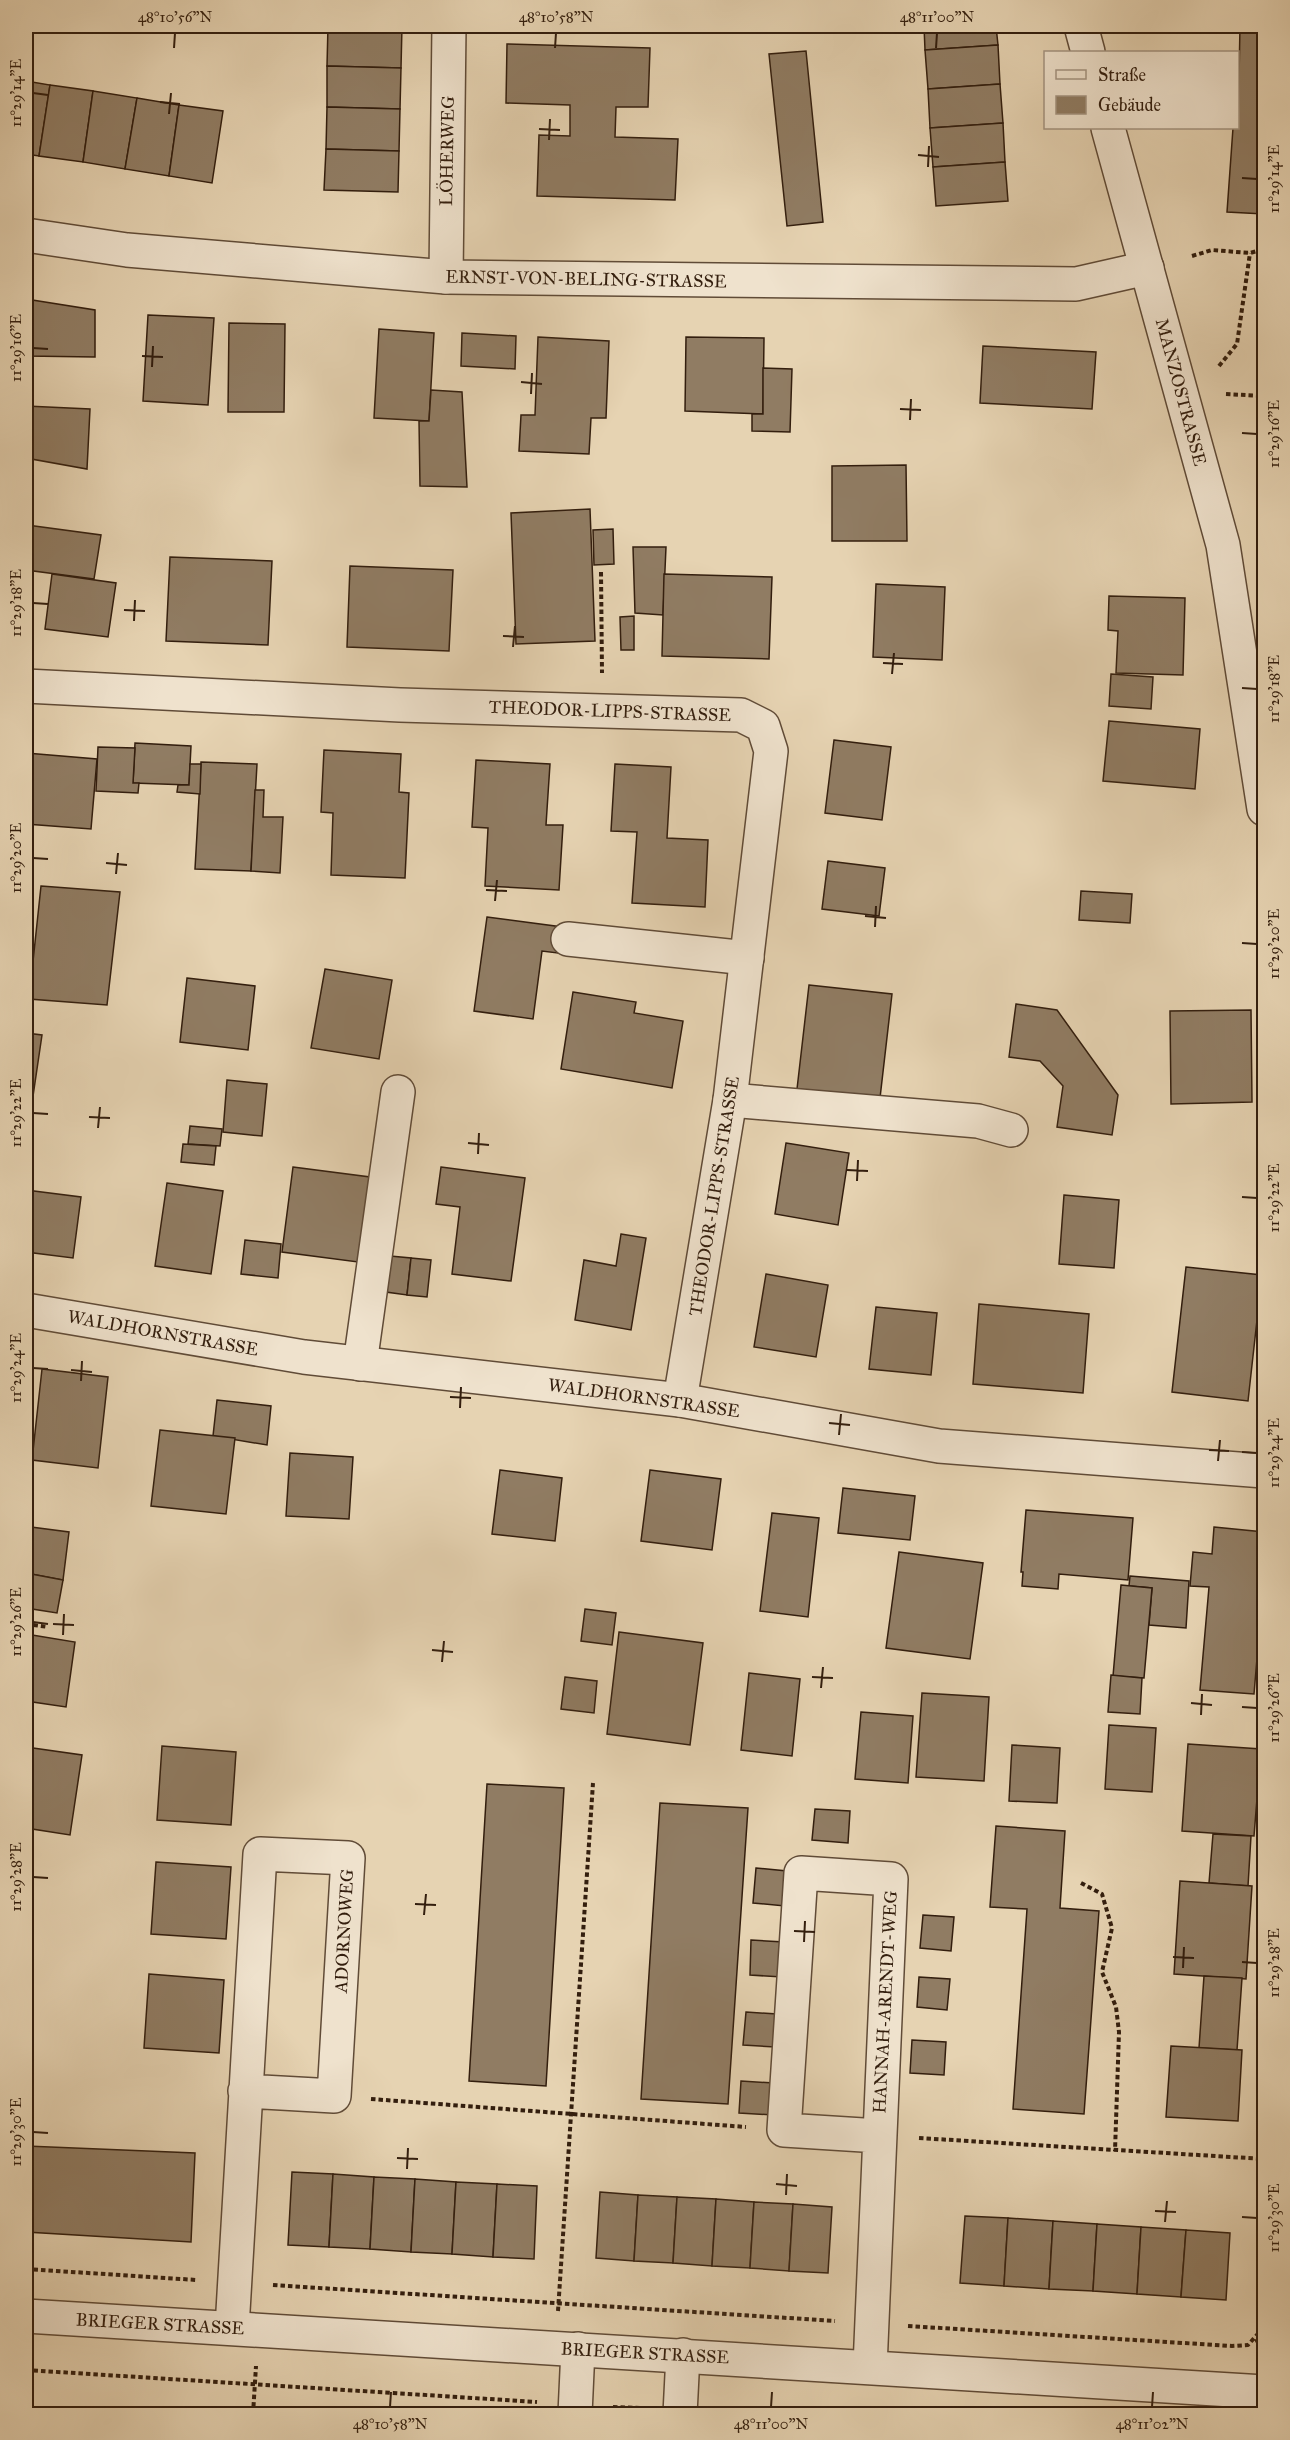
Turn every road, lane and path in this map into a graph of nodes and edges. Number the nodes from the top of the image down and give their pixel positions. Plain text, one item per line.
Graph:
1 (449, 26) edge
2 (1081, 26) edge
3 (1088, 51) edge
4 (1108, 129) edge
5 (26, 235) edge
6 (1264, 249) edge
7 (1250, 253) junction
8 (1191, 256) dead end
9 (1148, 268) junction
10 (446, 277) junction
11 (1220, 366) dead end
12 (1226, 394) dead end
13 (1264, 396) edge
14 (602, 572) dead end
15 (1253, 661) edge
16 (26, 686) edge
17 (603, 711) junction
18 (1264, 809) edge
19 (568, 939) dead end
20 (747, 958) junction
21 (398, 1092) dead end
22 (730, 1100) junction
23 (1011, 1130) dead end
24 (26, 1310) edge
25 (360, 1364) junction
26 (680, 1400) junction
27 (1264, 1471) edge
28 (26, 1624) edge
29 (48, 1627) dead end
30 (593, 1783) dead end
31 (1081, 1883) dead end
32 (245, 2091) junction
33 (334, 2096) junction
34 (571, 2114) junction
35 (784, 2130) junction
36 (879, 2136) junction
37 (1114, 2151) junction
38 (1264, 2159) edge
39 (26, 2269) edge
40 (234, 2282) junction
41 (559, 2302) junction
42 (26, 2316) edge
43 (870, 2323) junction
44 (1264, 2327) edge
45 (246, 2329) junction
46 (1256, 2339) junction
47 (566, 2348) junction
48 (1264, 2353) edge
49 (683, 2355) junction
50 (870, 2367) junction
51 (26, 2370) edge
52 (255, 2385) junction
53 (1264, 2392) edge
54 (576, 2409) edge
55 (680, 2413) edge
56 (253, 2415) edge
57 (738, 2415) edge

1 - 10 street, LÖHERWEG
2 - 3 street
4 - 9 street, MANZOSTRASSE
5 - 10 street, ERNST-VON-BELING-STRASSE
6 - 7 path
7 - 8 path
7 - 11 path
9 - 10 street, ERNST-VON-BELING-STRASSE
9 - 15 street, MANZOSTRASSE
12 - 13 path
14 - 17 path
15 - 18 street, MANZOSTRASSE
16 - 17 street, THEODOR-LIPPS-STRASSE
17 - 20 street, THEODOR-LIPPS-STRASSE
19 - 20 street
20 - 22 street, THEODOR-LIPPS-STRASSE
21 - 25 street
22 - 23 street
22 - 26 street, THEODOR-LIPPS-STRASSE
24 - 25 street, WALDHORNSTRASSE
25 - 26 street, WALDHORNSTRASSE
26 - 27 street, WALDHORNSTRASSE
28 - 29 path
30 - 34 path
31 - 37 path
32 - 33 street
32 - 33 street, ADORNOWEG
32 - 40 street, ADORNOWEG
33 - 34 path
34 - 35 path
34 - 41 path
35 - 36 street, HANNAH-ARENDT-WEG
35 - 36 street, HANNAH-ARENDT-WEG
36 - 37 path
36 - 43 street, HANNAH-ARENDT-WEG
37 - 38 path
39 - 40 path
40 - 41 path
40 - 45 street, ADORNOWEG
41 - 43 path
41 - 47 path
42 - 45 street, BRIEGER STRASSE
43 - 46 path
43 - 50 street, HANNAH-ARENDT-WEG
44 - 46 path
45 - 47 street, BRIEGER STRASSE
45 - 52 path
46 - 48 path
47 - 49 street, BRIEGER STRASSE
47 - 54 street
49 - 50 street, BRIEGER STRASSE
49 - 55 street
50 - 53 street, BRIEGER STRASSE
51 - 52 path
52 - 54 path
52 - 56 path
54 - 55 path
55 - 57 path

